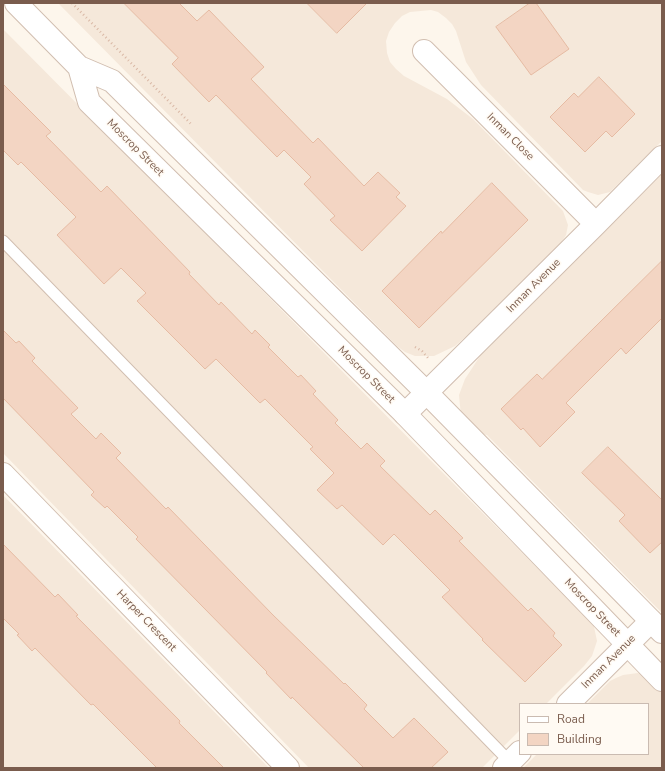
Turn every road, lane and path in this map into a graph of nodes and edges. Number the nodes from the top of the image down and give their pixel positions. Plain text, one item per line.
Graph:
1 (16, 3) edge
2 (424, 51) dead end
3 (79, 67) junction
4 (662, 157) edge
5 (596, 224) junction
6 (3, 241) edge
7 (427, 393) junction
8 (405, 414) junction
9 (3, 474) edge
10 (657, 626) edge
11 (627, 644) junction
12 (662, 680) edge
13 (569, 703) edge
14 (511, 760) edge
15 (288, 768) edge

1 - 3 street, Moscrop Street
2 - 5 street, Inman Close
3 - 7 street, Moscrop Street
3 - 8 street, Moscrop Street
4 - 5 street, Inman Avenue
5 - 7 street, Inman Avenue
6 - 14 lane
7 - 8 street, Inman Avenue
7 - 10 street, Moscrop Street
8 - 11 street, Moscrop Street
9 - 15 street, Harper Crescent
10 - 11 street, Inman Avenue
11 - 12 street, Moscrop Street
11 - 13 street, Inman Avenue

